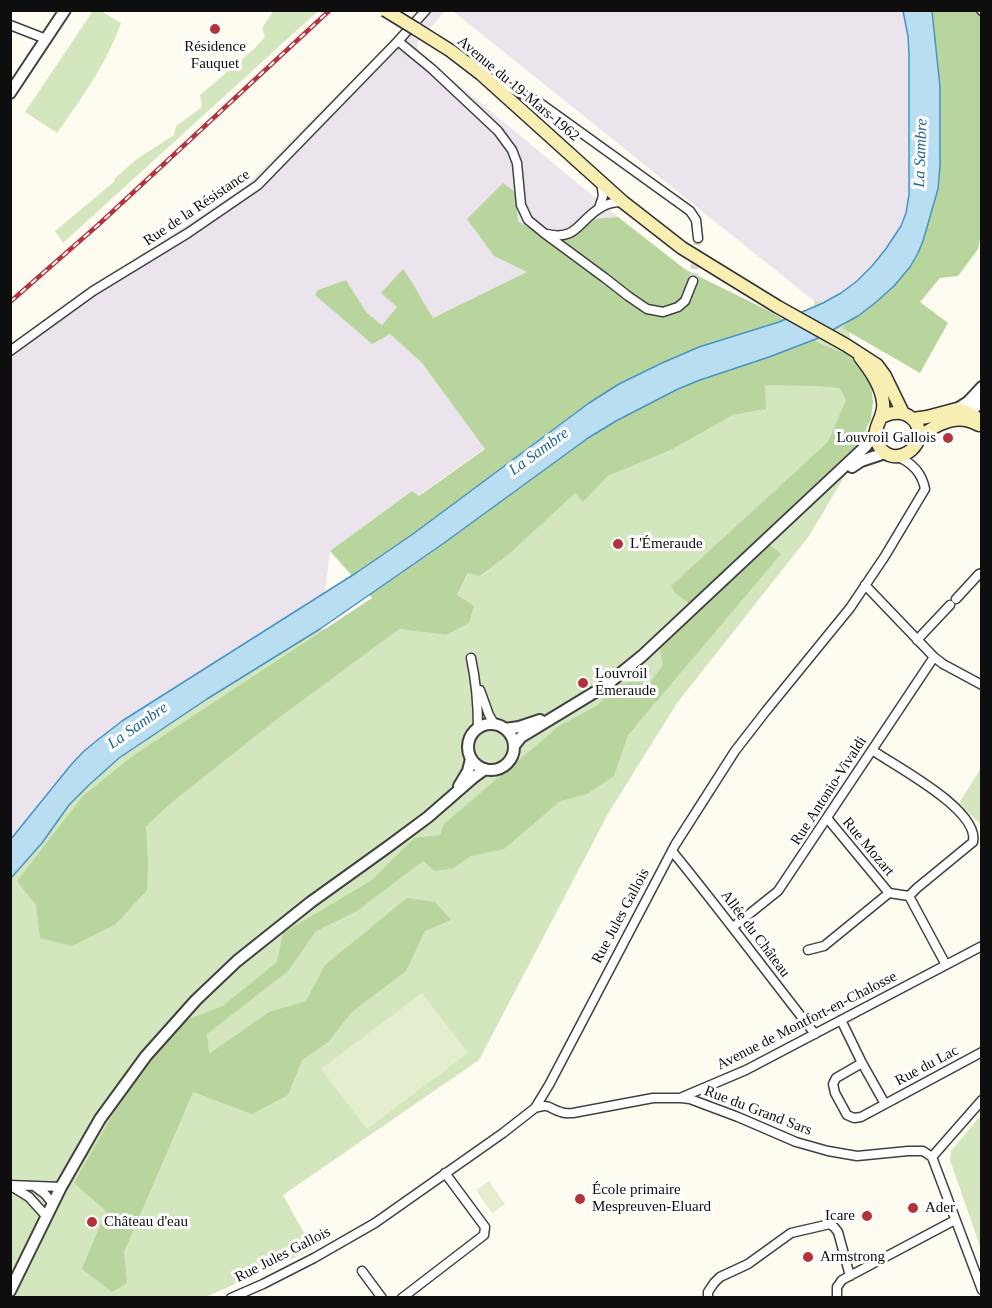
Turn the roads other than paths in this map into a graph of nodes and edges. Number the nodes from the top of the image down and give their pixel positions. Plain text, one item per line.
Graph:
1 (65, 10) edge
2 (385, 10) edge
3 (426, 10) edge
4 (10, 25) edge
5 (46, 39) junction
6 (398, 41) junction
7 (481, 74) junction
8 (10, 93) edge
9 (600, 180) junction
10 (623, 202) junction
11 (599, 208) junction
12 (544, 233) junction
13 (698, 238) tunnel mouth
14 (693, 281) tunnel mouth
15 (851, 348) junction
16 (10, 351) edge
17 (981, 387) edge
18 (981, 400) edge
19 (960, 414) junction
20 (908, 416) junction
21 (880, 417) junction
22 (981, 424) edge
23 (875, 434) junction
24 (915, 445) junction
25 (891, 454) junction
26 (918, 472) junction
27 (798, 511) junction
28 (981, 573) edge
29 (866, 585) junction
30 (917, 640) junction
31 (934, 657) junction
32 (471, 658) dead end
33 (475, 676) junction
34 (981, 685) edge
35 (557, 714) junction
36 (500, 727) junction
37 (478, 729) junction
38 (514, 746) junction
39 (872, 750) junction
40 (471, 759) junction
41 (485, 769) junction
42 (454, 794) junction
43 (827, 818) junction
44 (672, 851) junction
45 (889, 893) junction
46 (909, 896) junction
47 (733, 927) junction
48 (981, 946) edge
49 (808, 950) dead end
50 (946, 965) junction
51 (841, 1020) junction
52 (815, 1034) junction
53 (981, 1052) edge
54 (862, 1063) junction
55 (680, 1098) junction
56 (981, 1100) edge
57 (885, 1104) junction
58 (535, 1108) junction
59 (932, 1157) junction
60 (445, 1173) junction
61 (11, 1185) edge
62 (34, 1186) junction
63 (62, 1187) junction
64 (53, 1204) junction
65 (47, 1217) junction
66 (955, 1220) junction
67 (972, 1262) junction
68 (362, 1271) dead end
69 (850, 1276) junction
70 (981, 1276) edge
71 (981, 1290) edge
72 (10, 1292) edge
73 (231, 1298) edge
74 (382, 1298) edge
75 (402, 1298) edge
76 (708, 1298) edge
77 (837, 1298) edge

1 - 5 street
2 - 7 main road, Avenue du 19-Mars-1962, bridge
3 - 6 street, Rue de la Résistance
4 - 5 street
5 - 8 street
6 - 12 street
6 - 16 street, Rue de la Résistance
7 - 9 main road, Avenue du 19-Mars-1962
7 - 13 street
9 - 10 main road, Avenue du 19-Mars-1962
9 - 11 street
10 - 11 street
10 - 15 main road, Avenue du 19-Mars-1962
11 - 12 street
12 - 14 street
15 - 20 main road
15 - 21 main road
17 - 19 street
18 - 19 street
19 - 20 main road
19 - 22 main road
19 - 24 main road
20 - 21 main road
20 - 24 main road
21 - 23 main road
23 - 25 main road
23 - 27 street
24 - 25 main road
24 - 26 street
25 - 26 street
25 - 27 street
26 - 29 street, Rue Jules Gallois
27 - 35 street
28 - 30 street
29 - 30 street
29 - 44 street, Rue Jules Gallois
30 - 31 street
31 - 34 street
31 - 39 street, Rue Antonio-Vivaldi
32 - 33 street
33 - 36 street
33 - 37 street
35 - 36 street
35 - 38 street
36 - 37 street
36 - 38 street
37 - 40 street
38 - 41 street
39 - 43 street, Rue Antonio-Vivaldi
39 - 46 street
40 - 41 street
40 - 42 street
41 - 42 street
42 - 63 street
43 - 45 street, Rue Mozart
43 - 47 street, Rue Antonio-Vivaldi
44 - 47 street, Allée du Château
44 - 58 street, Rue Jules Gallois
45 - 46 street
45 - 49 street
46 - 50 street
47 - 52 street, Allée du Château
48 - 50 street, Avenue de Montfort-en-Chalosse
50 - 51 street, Avenue de Montfort-en-Chalosse
51 - 52 street, Avenue de Montfort-en-Chalosse
51 - 54 street, Rue du Lac
52 - 55 street, Avenue de Montfort-en-Chalosse
53 - 57 street, Rue du Lac
54 - 57 street, Rue du Lac
54 - 57 street, Rue du Lac
55 - 58 street, Avenue de Montfort-en-Chalosse
55 - 59 street, Rue du Grand Sars
56 - 59 street
58 - 60 street, Rue Jules Gallois
59 - 66 street
60 - 73 street, Rue Jules Gallois
60 - 75 street
61 - 62 street
61 - 65 street
62 - 63 street
62 - 64 street
63 - 64 street
64 - 65 street
65 - 72 street
66 - 67 street
66 - 69 street
67 - 70 street
67 - 71 street
68 - 74 street
69 - 76 street
69 - 77 street

